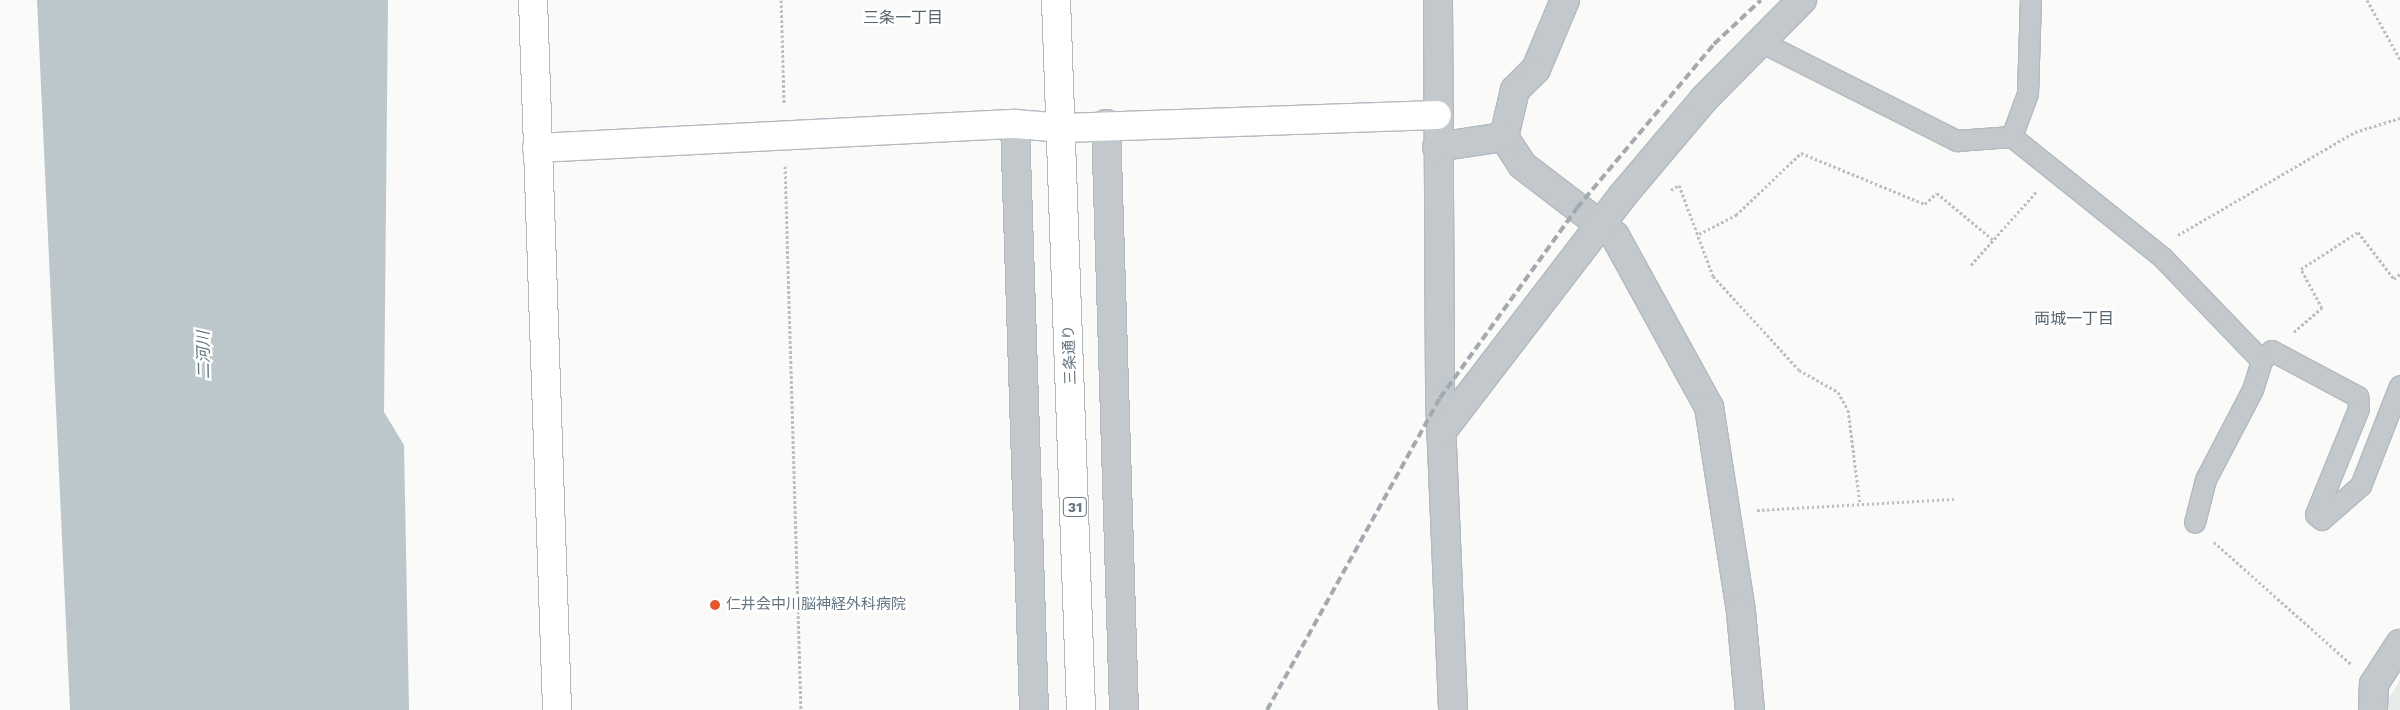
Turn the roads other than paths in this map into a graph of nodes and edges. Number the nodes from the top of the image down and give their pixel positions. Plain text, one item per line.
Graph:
1 (533, 0) edge
2 (1056, 0) edge
3 (1438, 0) edge
4 (1565, 0) edge
5 (1802, 0) edge
6 (2031, 0) edge
7 (1760, 42) junction
8 (1437, 114) junction
9 (1015, 124) junction
10 (1106, 124) junction
11 (1064, 128) junction
12 (1504, 137) junction
13 (2012, 137) junction
14 (1437, 147) junction
15 (537, 148) junction
16 (1600, 224) junction
17 (2267, 356) junction
18 (2400, 386) edge
19 (1442, 431) junction
20 (2195, 523) road end
21 (2400, 644) edge
22 (2374, 697) edge
23 (557, 710) edge
24 (1034, 710) edge
25 (1081, 710) edge
26 (1124, 710) edge
27 (1453, 710) edge
28 (1750, 710) edge

1 - 15 main road
2 - 11 main road, 三条通り / 31
3 - 8 street
4 - 12 street
5 - 7 street
6 - 13 lane
7 - 13 lane
7 - 16 street
8 - 10 main road
8 - 14 street
9 - 11 main road
9 - 15 main road
9 - 24 street
10 - 11 main road
10 - 26 street
11 - 25 main road, 三条通り / 31
12 - 14 street
12 - 16 street
13 - 17 lane
14 - 19 street
15 - 23 main road
16 - 19 street
16 - 28 street
17 - 18 lane
17 - 20 lane
19 - 27 street
21 - 22 street

